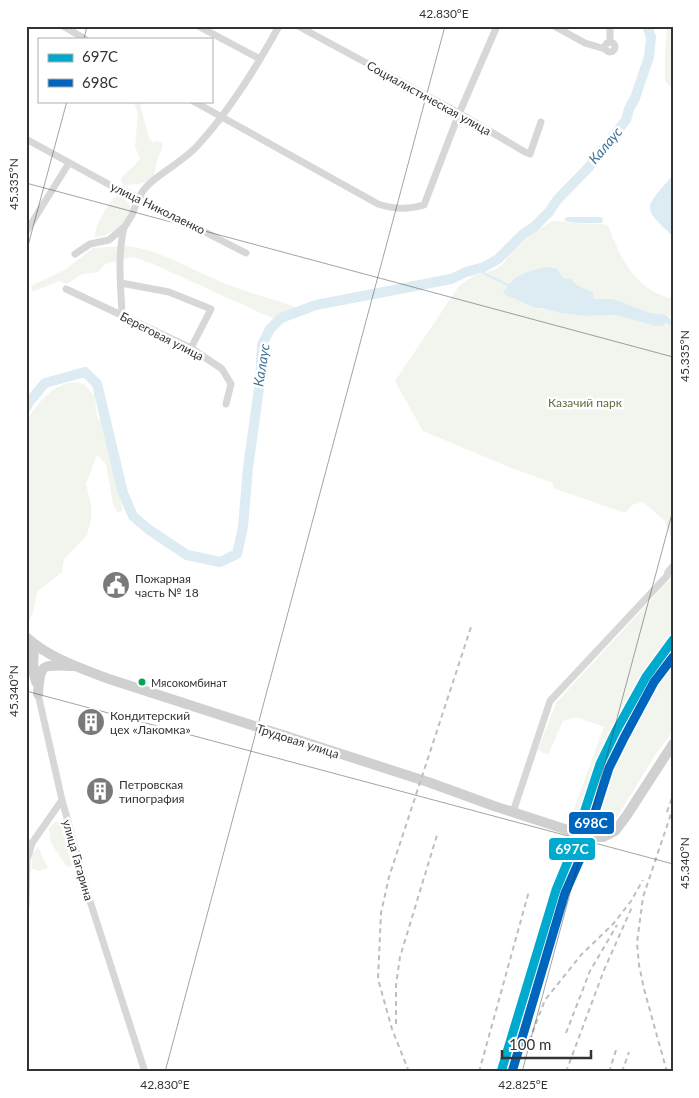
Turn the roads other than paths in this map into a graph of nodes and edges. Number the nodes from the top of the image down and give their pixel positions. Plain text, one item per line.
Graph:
1 (63, 26) edge
2 (198, 26) edge
3 (279, 26) edge
4 (298, 26) edge
5 (497, 26) edge
6 (554, 26) edge
7 (610, 26) edge
8 (83, 38) edge
9 (260, 59) junction
10 (195, 102) edge
11 (459, 113) junction
12 (220, 118) junction
13 (542, 122) dead end
14 (26, 139) edge
15 (69, 162) junction
16 (138, 198) junction
17 (125, 227) junction
18 (26, 232) edge
19 (246, 253) dead end
20 (75, 254) dead end
21 (120, 284) junction
22 (66, 288) dead end
23 (122, 315) junction
24 (191, 348) junction
25 (226, 404) dead end
26 (673, 566) edge
27 (30, 640) edge
28 (26, 655) edge
29 (74, 666) junction
30 (34, 670) junction
31 (38, 694) junction
32 (673, 744) edge
33 (62, 800) junction
34 (513, 812) junction
35 (26, 906) edge
36 (145, 1072) edge

1 - 8 street
2 - 9 street
3 - 9 street
4 - 11 street, Социалистическая улица
5 - 11 street
6 - 7 street
9 - 12 street
10 - 12 street
11 - 12 street
11 - 13 street, Социалистическая улица
12 - 16 street
14 - 15 street, улица Николаенко
15 - 16 street, улица Николаенко
15 - 18 street
16 - 17 street
16 - 19 street, улица Николаенко
17 - 20 street
17 - 21 street
21 - 23 street
21 - 24 street
22 - 23 street, Береговая улица
23 - 24 street, Береговая улица
24 - 25 street, Береговая улица
26 - 34 street
27 - 29 main road, Трудовая улица
27 - 30 main road, улица Гагарина
28 - 30 main road
29 - 31 main road
29 - 34 main road, Трудовая улица
30 - 31 main road, улица Гагарина
31 - 33 street, улица Гагарина
32 - 34 main road, Трудовая улица
33 - 35 street
33 - 36 street, улица Гагарина

